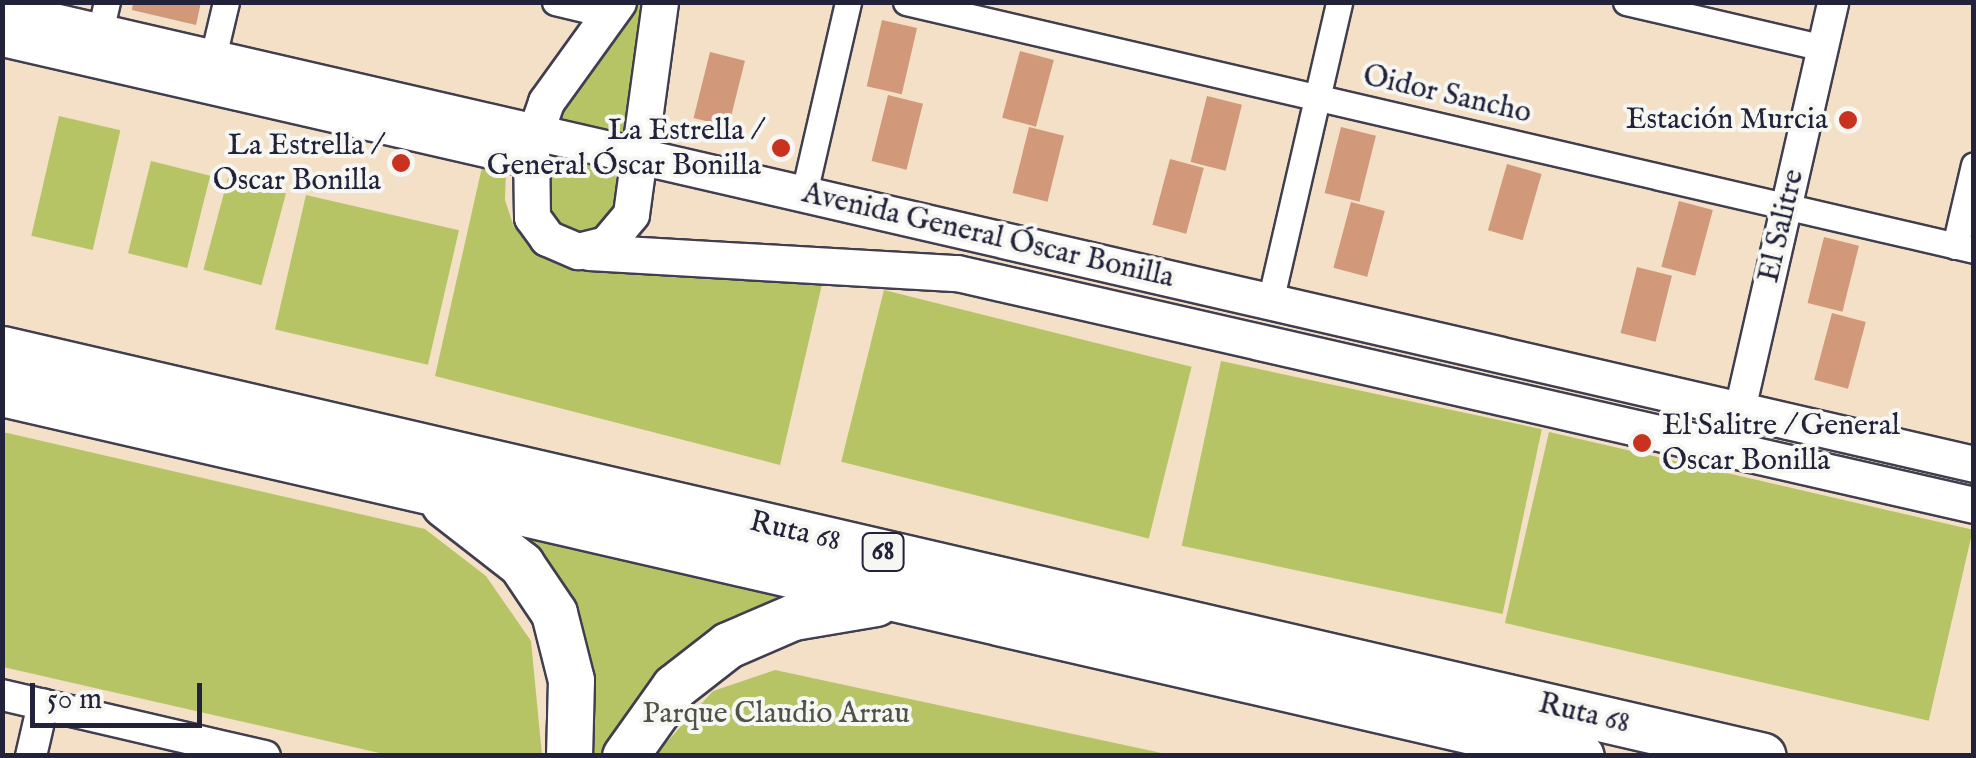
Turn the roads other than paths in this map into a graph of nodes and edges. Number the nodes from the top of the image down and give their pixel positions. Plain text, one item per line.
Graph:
1 (226, 2) edge
2 (555, 2) edge
3 (660, 2) edge
4 (848, 2) edge
5 (906, 2) edge
6 (1339, 2) edge
7 (1626, 2) edge
8 (1834, 2) edge
9 (613, 9) edge
10 (2, 10) edge
11 (103, 17) edge
12 (2, 38) edge
13 (1823, 48) junction
14 (213, 58) junction
15 (1317, 98) junction
16 (532, 145) junction
17 (642, 156) junction
18 (1974, 166) edge
19 (804, 194) junction
20 (1786, 207) junction
21 (1964, 248) edge
22 (588, 252) junction
23 (1270, 302) junction
24 (2, 350) edge
25 (2, 392) edge
26 (1740, 410) junction
27 (1731, 450) junction
28 (1974, 464) edge
29 (416, 488) junction
30 (1974, 506) edge
31 (912, 601) junction
32 (4, 702) edge
33 (43, 704) junction
34 (571, 748) edge
35 (31, 756) edge
36 (265, 756) edge
37 (626, 756) edge
38 (1581, 756) edge
39 (1763, 756) edge

1 - 14 street
2 - 9 street
3 - 17 main road
4 - 19 street
5 - 15 street, Oidor Sancho
6 - 15 street
7 - 13 street
8 - 13 street, El Salitre
9 - 16 main road
10 - 11 main road, Avenida General Óscar Bonilla
11 - 14 main road, Avenida General Óscar Bonilla
12 - 16 main road, Avenida General Óscar Bonilla
13 - 20 street, El Salitre
14 - 16 main road, Avenida General Óscar Bonilla
15 - 20 street, Oidor Sancho
15 - 23 street
16 - 17 main road, Avenida General Óscar Bonilla
16 - 22 main road
17 - 19 main road, Avenida General Óscar Bonilla
17 - 22 main road
18 - 21 street
19 - 23 main road, Avenida General Óscar Bonilla
20 - 21 street, Oidor Sancho
20 - 26 street, El Salitre
22 - 27 main road, Avenida General Óscar Bonilla
23 - 26 main road, Avenida General Óscar Bonilla
24 - 39 highway, Ruta 68 / 68
25 - 29 highway, Ruta 68 / 68
26 - 27 street, El Salitre
26 - 28 main road, Avenida General Óscar Bonilla
27 - 30 main road, Avenida General Óscar Bonilla
29 - 31 highway, Ruta 68 / 68
29 - 34 highway
31 - 37 highway
31 - 38 highway, Ruta 68 / 68
32 - 33 street
33 - 35 street
33 - 36 street

